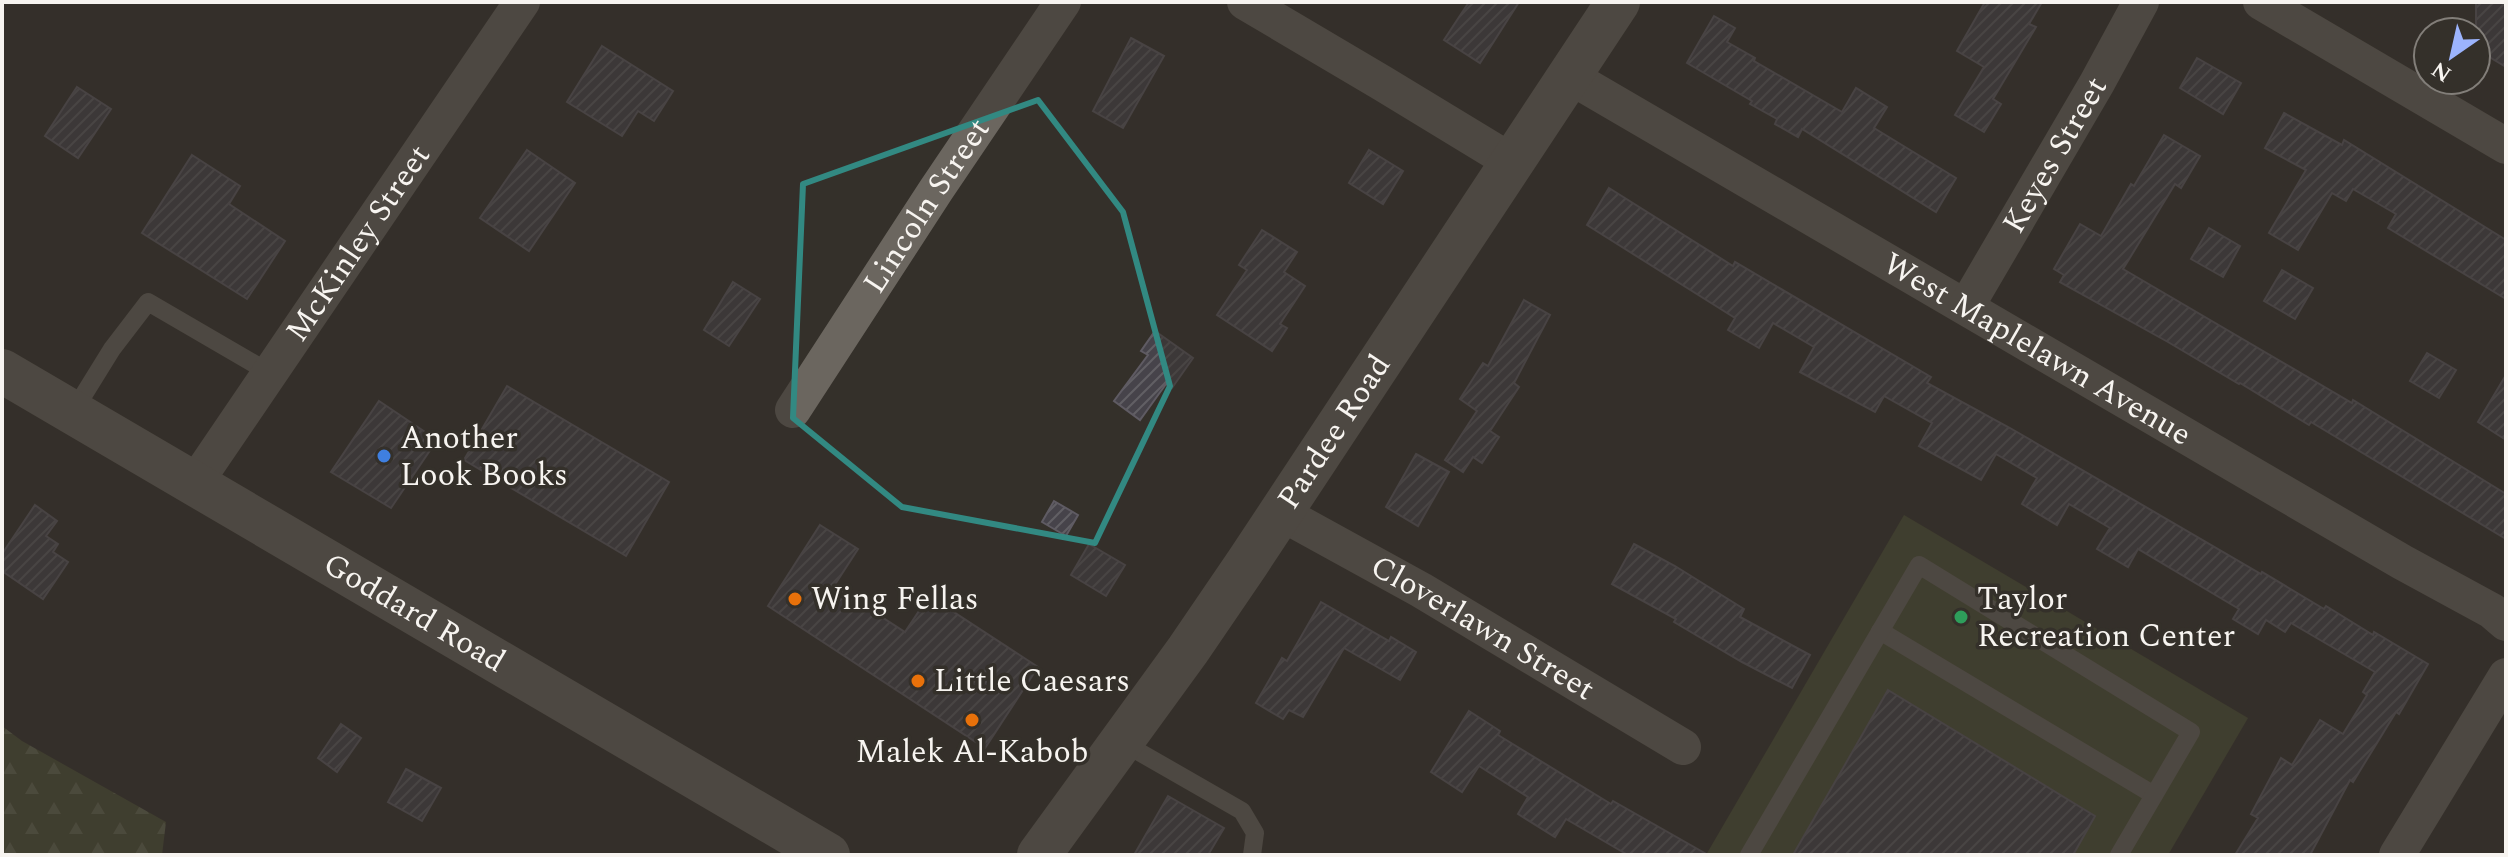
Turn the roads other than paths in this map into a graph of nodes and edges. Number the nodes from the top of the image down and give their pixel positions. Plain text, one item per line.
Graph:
1 (522, 2) edge
2 (1063, 2) edge
3 (1245, 2) edge
4 (1618, 2) edge
5 (2141, 2) edge
6 (2261, 2) edge
7 (1569, 76) junction
8 (2506, 146) edge
9 (1512, 162) junction
10 (1966, 307) junction
11 (2, 371) edge
12 (270, 373) junction
13 (793, 410) dead end
14 (73, 412) junction
15 (195, 483) junction
16 (1281, 513) junction
17 (2506, 623) edge
18 (1880, 631) junction
19 (2506, 676) edge
20 (1120, 741) junction
21 (1683, 747) dead end
22 (2154, 795) junction
23 (828, 855) edge
24 (1039, 855) edge
25 (1252, 855) edge
26 (1749, 855) edge
27 (2119, 855) edge
28 (2397, 855) edge

1 - 12 street, McKinley Street
2 - 13 street, Lincoln Street
3 - 9 street
4 - 7 main road, Pardee Road
5 - 10 street, Keyes Street
6 - 8 street
7 - 9 main road, Pardee Road
7 - 10 street, West Maplelawn Avenue
9 - 16 main road, Pardee Road
10 - 17 street, West Maplelawn Avenue
11 - 14 main road, Goddard Road
12 - 14 lane
12 - 15 street, McKinley Street
14 - 15 main road, Goddard Road
15 - 23 main road, Goddard Road
16 - 20 main road, Pardee Road
16 - 21 street, Cloverlawn Street
18 - 22 lane
18 - 22 lane
18 - 26 lane
19 - 28 street
20 - 24 main road, Pardee Road
20 - 25 lane
22 - 27 lane

